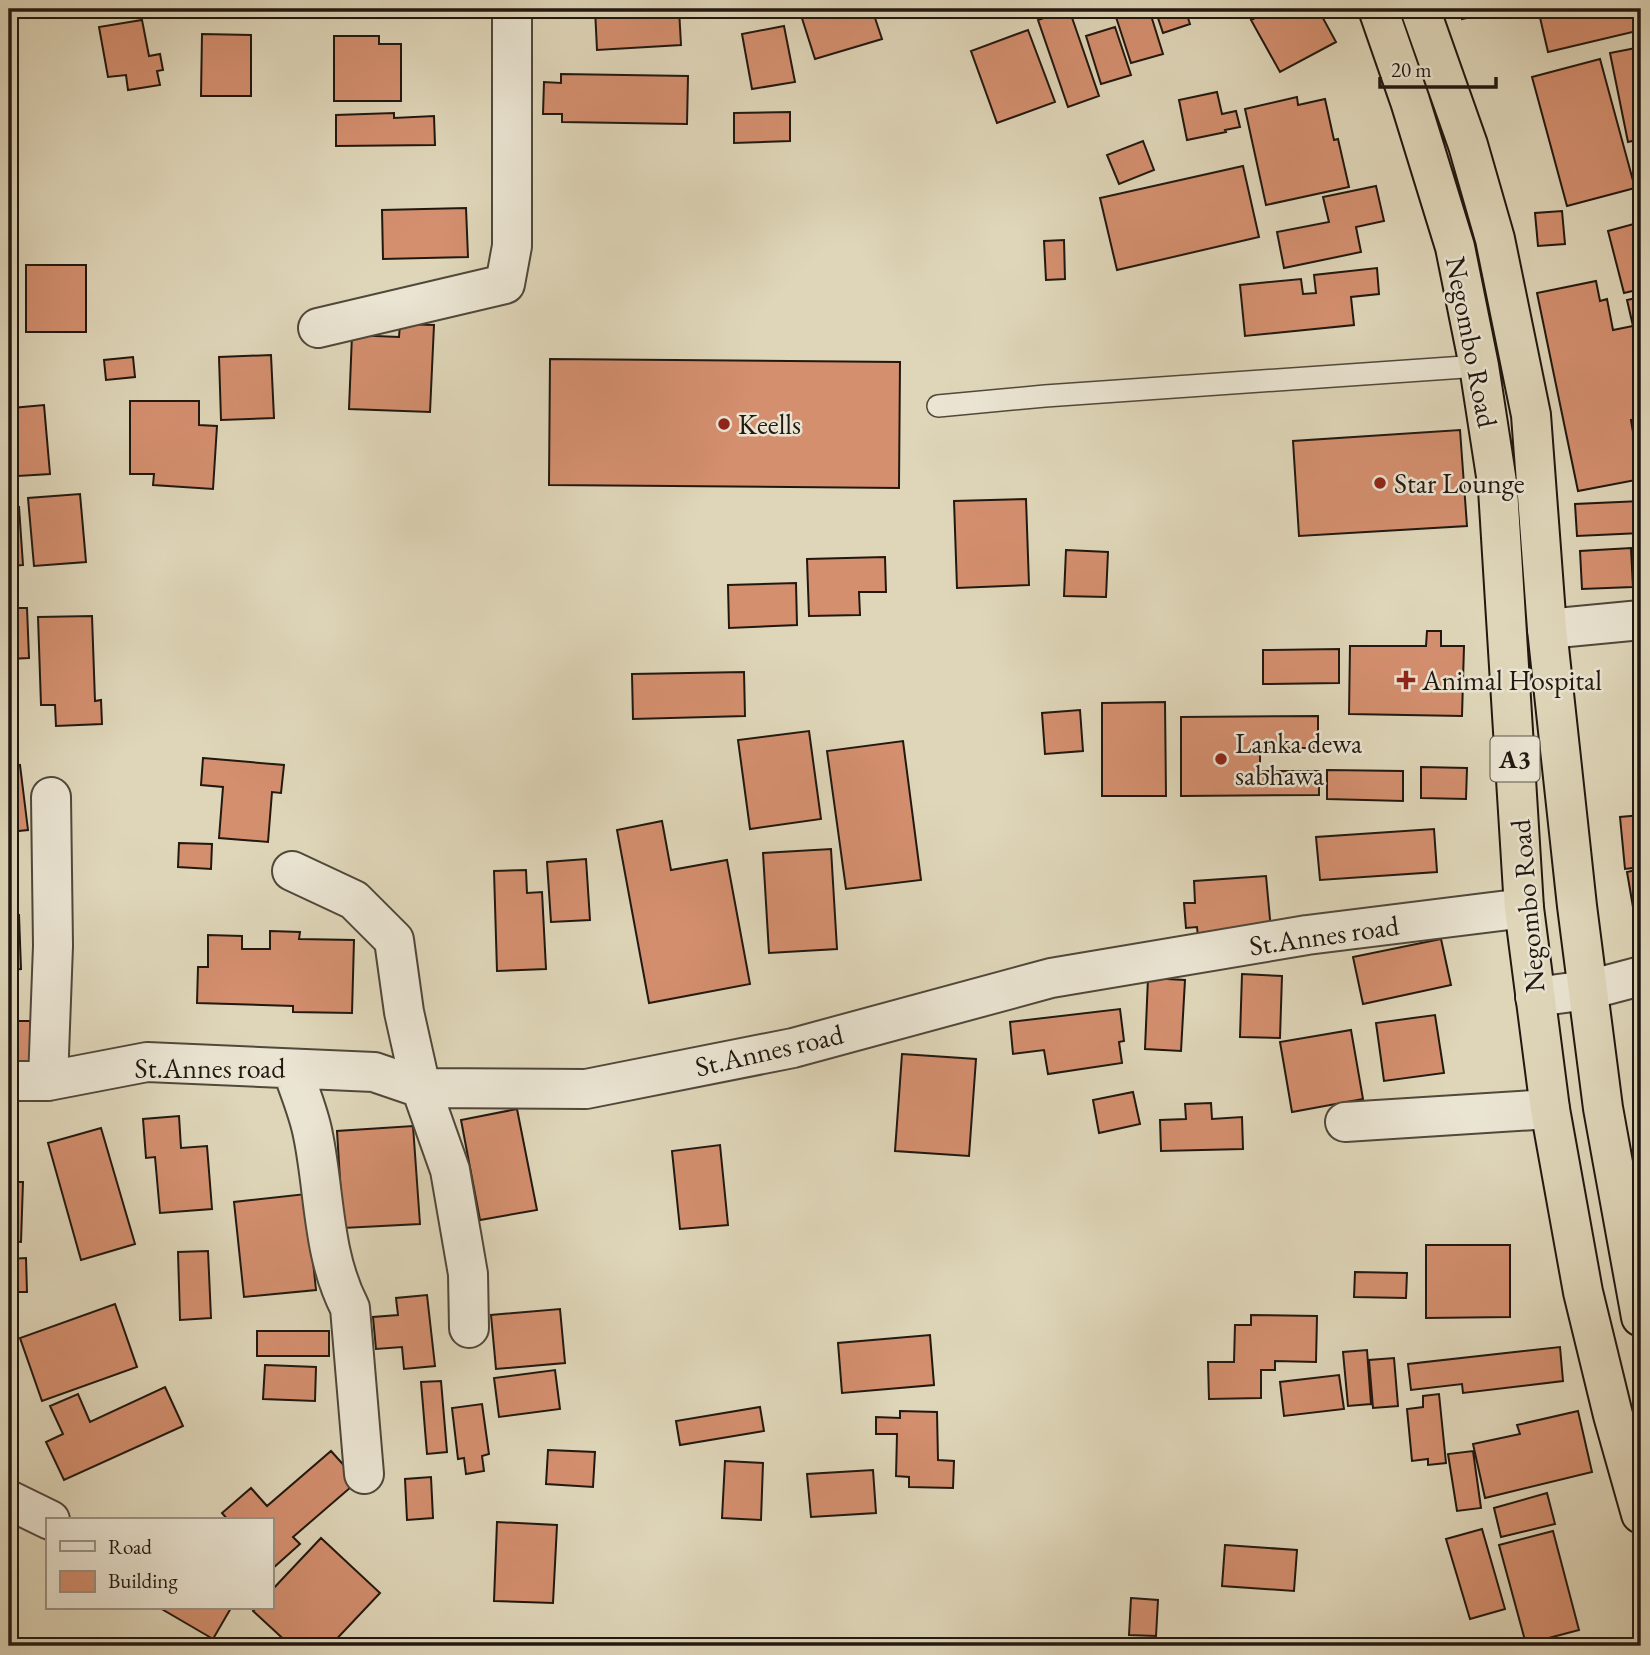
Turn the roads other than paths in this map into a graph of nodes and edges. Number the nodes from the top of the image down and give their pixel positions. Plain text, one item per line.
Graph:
1 (512, 9) edge
2 (1378, 9) edge
3 (1420, 9) edge
4 (318, 328) dead end
5 (1479, 366) junction
6 (938, 406) dead end
7 (1641, 620) edge
8 (1547, 629) junction
9 (51, 797) dead end
10 (292, 871) dead end
11 (1524, 908) junction
12 (1641, 976) edge
13 (1588, 990) junction
14 (1535, 998) junction
15 (292, 1069) junction
16 (9, 1081) edge
17 (48, 1081) junction
18 (421, 1088) junction
19 (1550, 1109) junction
20 (1345, 1122) dead end
21 (1641, 1317) edge
22 (470, 1328) dead end
23 (365, 1474) dead end
24 (9, 1500) edge
25 (1641, 1514) edge
26 (46, 1518) edge

1 - 4 street
2 - 5 highway, Negombo Road / A3
3 - 8 highway, Negombo Road / A3
5 - 6 lane
5 - 11 highway, Negombo Road / A3
7 - 8 street
8 - 13 highway, Negombo Road / A3
9 - 17 street
10 - 18 street
11 - 14 highway, Negombo Road / A3
11 - 18 street, St.Annes road
12 - 13 street
13 - 14 street
13 - 21 highway, Negombo Road / A3
14 - 19 highway, Negombo Road / A3
15 - 17 street, St.Annes road
15 - 18 street, St.Annes road
15 - 23 street
16 - 17 street, St.Annes road
18 - 22 street
19 - 20 street
19 - 25 highway, Negombo Road / A3
24 - 26 street

